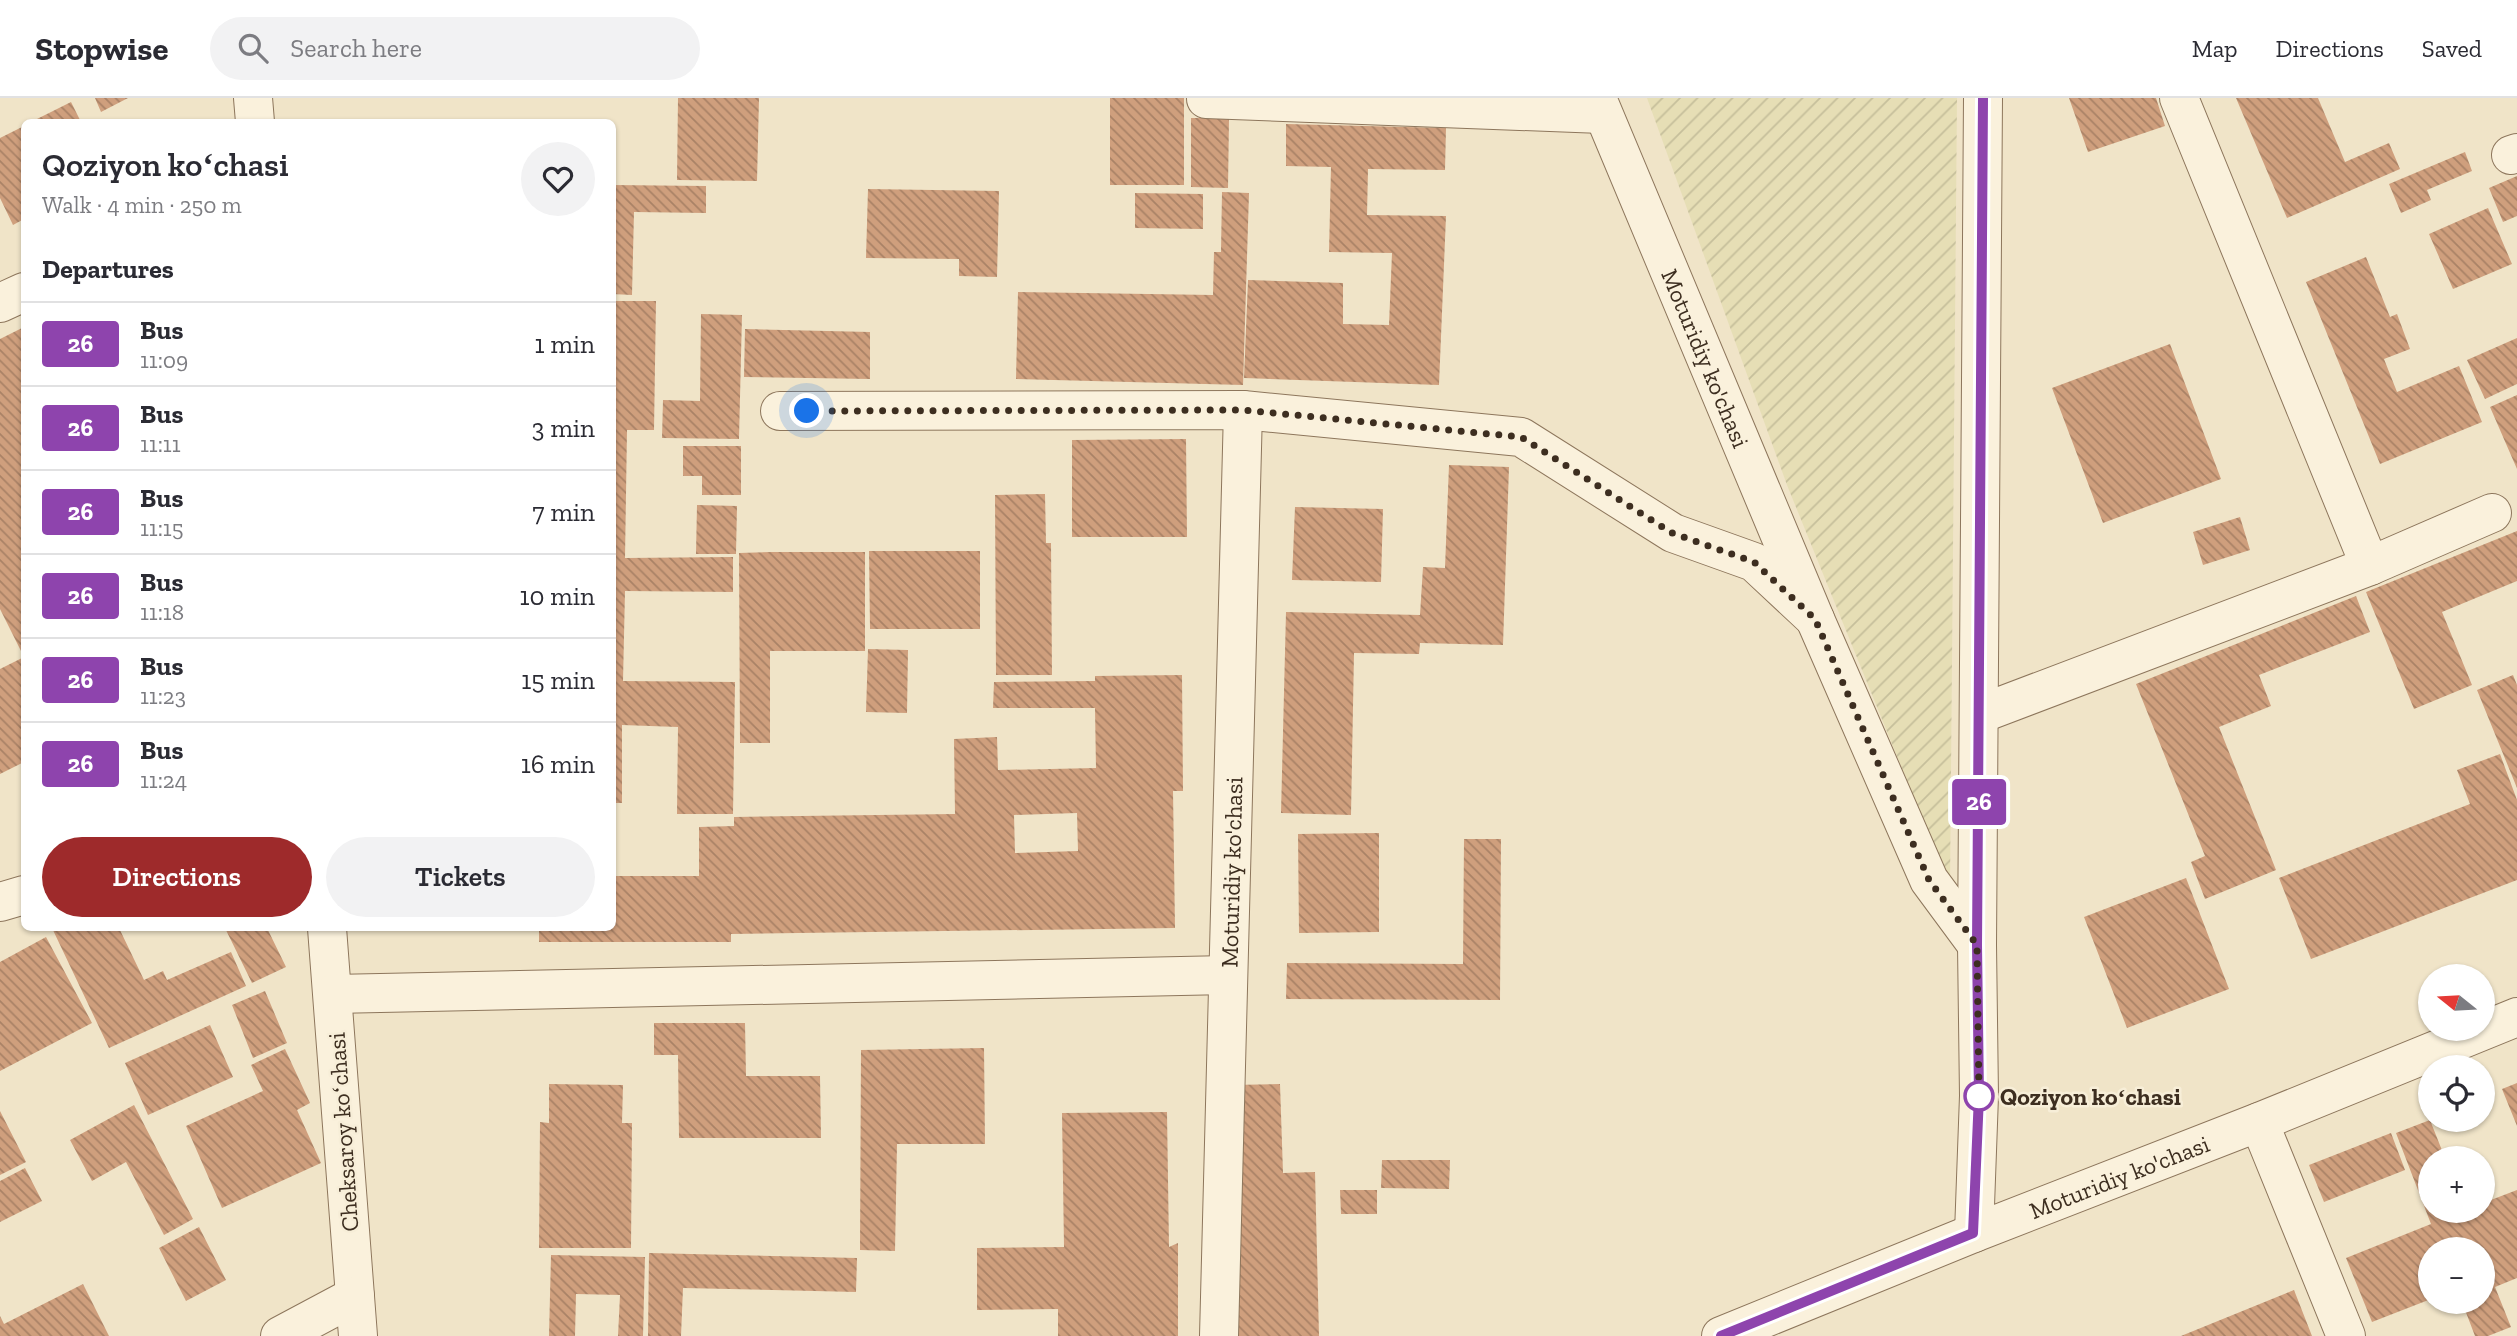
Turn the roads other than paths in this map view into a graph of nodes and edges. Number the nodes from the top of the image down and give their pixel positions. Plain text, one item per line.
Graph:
1 (253, 98) edge
2 (1983, 98) edge
3 (2179, 98) edge
4 (1206, 99) edge
5 (1599, 106) edge
6 (255, 119) edge
7 (21, 293) edge
8 (0, 303) edge
9 (1243, 410) junction
10 (780, 411) dead end
11 (2492, 513) dead end
12 (2370, 566) junction
13 (1815, 619) junction
14 (1980, 714) junction
15 (21, 896) edge
16 (0, 902) edge
17 (327, 931) edge
18 (1977, 945) junction
19 (1228, 975) junction
20 (333, 994) junction
21 (2517, 1017) edge
22 (2259, 1122) junction
23 (1973, 1233) junction
24 (355, 1296) junction
25 (280, 1336) edge
26 (358, 1336) edge
27 (1219, 1336) edge
28 (1721, 1336) edge
29 (2346, 1336) edge

1 - 6 street
2 - 14 street
3 - 12 street
4 - 5 street
5 - 13 street, Moturidiy ko'chasi
7 - 8 street
9 - 10 street, Moturidiy ko'chasi
9 - 13 street, Moturidiy ko'chasi
9 - 19 street, Moturidiy ko'chasi
11 - 12 street
12 - 14 street
13 - 18 street, Moturidiy ko'chasi
14 - 18 street
15 - 16 street
17 - 20 street, Cheksaroy koʻchasi
18 - 23 street
19 - 20 street
19 - 27 street, Moturidiy ko'chasi
20 - 24 street, Cheksaroy koʻchasi
21 - 22 street, Moturidiy ko'chasi
22 - 23 street, Moturidiy ko'chasi
22 - 29 street
23 - 28 street, Moturidiy ko'chasi
24 - 25 street
24 - 26 street, Cheksaroy koʻchasi

